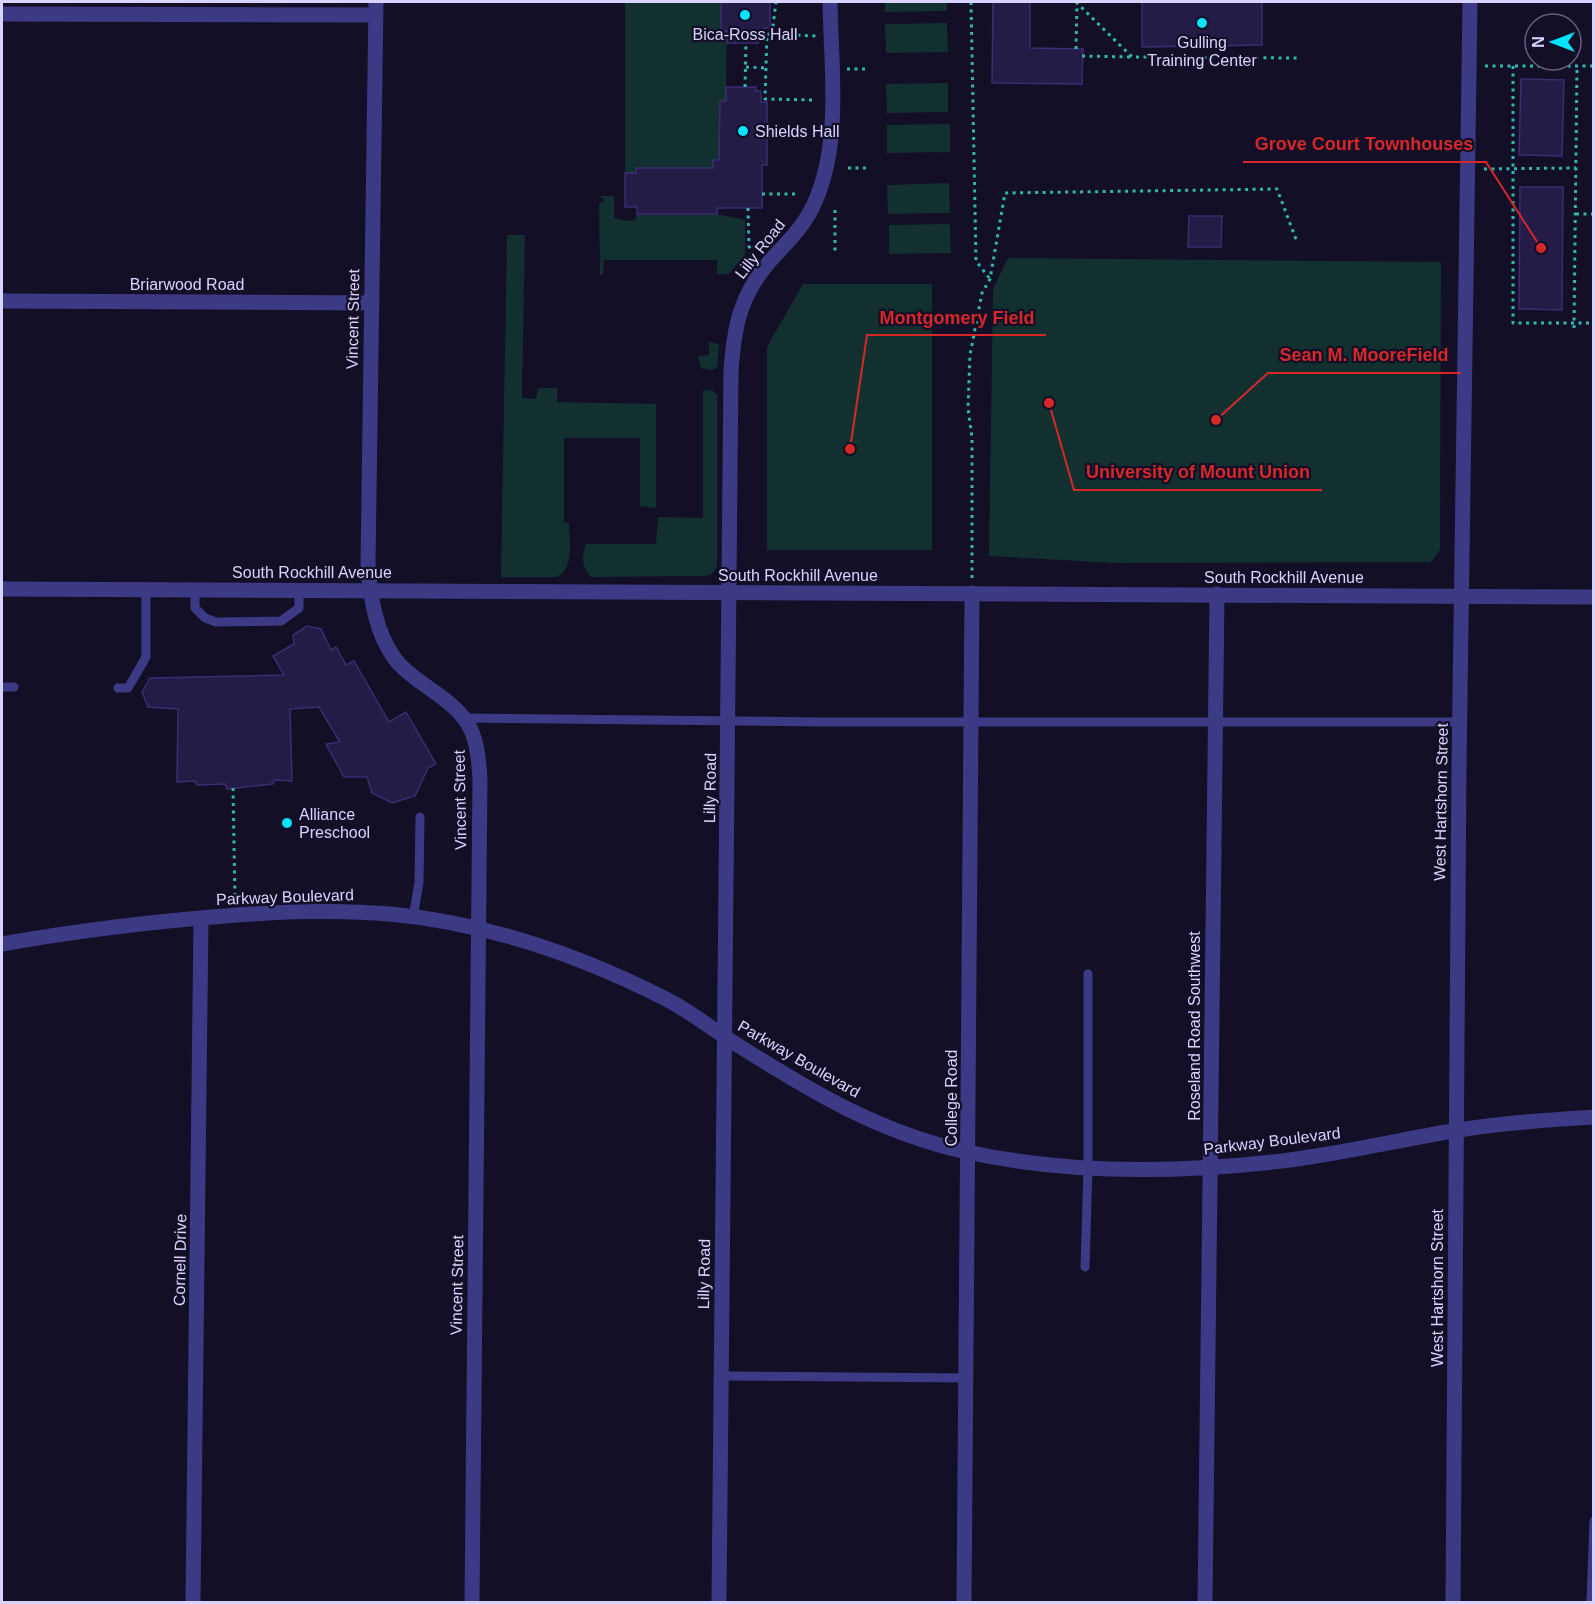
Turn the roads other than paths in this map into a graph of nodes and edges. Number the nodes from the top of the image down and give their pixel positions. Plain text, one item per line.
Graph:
1 (830, 2) edge
2 (1470, 2) edge
3 (375, 8) edge
4 (2, 14) edge
5 (2, 301) edge
6 (372, 303) junction
7 (2, 589) edge
8 (146, 590) junction
9 (195, 590) junction
10 (299, 590) junction
11 (369, 590) junction
12 (729, 593) junction
13 (972, 593) junction
14 (1217, 594) junction
15 (1463, 596) junction
16 (1593, 597) edge
17 (2, 687) edge
18 (14, 687) dead end
19 (118, 688) dead end
20 (465, 718) junction
21 (728, 719) junction
22 (972, 720) junction
23 (1216, 722) junction
24 (1460, 722) junction
25 (420, 817) dead end
26 (413, 917) junction
27 (201, 918) junction
28 (478, 929) junction
29 (2, 944) edge
30 (1088, 974) dead end
31 (725, 1037) junction
32 (1593, 1117) edge
33 (1456, 1130) junction
34 (969, 1152) junction
35 (1088, 1167) junction
36 (1211, 1167) junction
37 (1085, 1267) dead end
38 (721, 1376) junction
39 (966, 1378) junction
40 (1593, 1521) edge
41 (193, 1602) edge
42 (472, 1602) edge
43 (719, 1602) edge
44 (964, 1602) edge
45 (1205, 1602) edge
46 (1453, 1602) edge
47 (1591, 1602) edge

1 - 12 street, Lilly Road
2 - 15 street, West Hartshorn Street
3 - 4 street
3 - 6 street, Vincent Street
5 - 6 street, Briarwood Road
6 - 11 street, Vincent Street
7 - 8 street, South Rockhill Avenue
8 - 9 street, South Rockhill Avenue
8 - 19 lane
9 - 10 street, South Rockhill Avenue
9 - 10 lane
10 - 11 street, South Rockhill Avenue
11 - 12 street, South Rockhill Avenue
11 - 20 street, Vincent Street
12 - 13 street, South Rockhill Avenue
12 - 21 street, Lilly Road
13 - 14 street, South Rockhill Avenue
13 - 22 street, College Road
14 - 15 street, South Rockhill Avenue
14 - 23 street, Roseland Road Southwest
15 - 16 street, South Rockhill Avenue
15 - 24 street, West Hartshorn Street
17 - 18 lane
20 - 21 lane
20 - 28 street, Vincent Street
21 - 22 lane
21 - 31 street, Lilly Road
22 - 23 lane
22 - 34 street, College Road
23 - 24 lane
23 - 36 street, Roseland Road Southwest
24 - 33 street, West Hartshorn Street
25 - 26 lane
26 - 27 street, Parkway Boulevard
26 - 28 street, Parkway Boulevard
27 - 29 street, Parkway Boulevard
27 - 41 street, Cornell Drive
28 - 31 street, Parkway Boulevard
28 - 42 street, Vincent Street
30 - 35 lane
31 - 34 street, Parkway Boulevard
31 - 38 street, Lilly Road
32 - 33 street, Parkway Boulevard
33 - 36 street, Parkway Boulevard
33 - 46 street, West Hartshorn Street
34 - 35 street, Parkway Boulevard
34 - 39 street, College Road
35 - 36 street, Parkway Boulevard
35 - 37 lane
36 - 45 street, Roseland Road Southwest
38 - 39 lane
38 - 43 street, Lilly Road
39 - 44 street, College Road
40 - 47 lane

